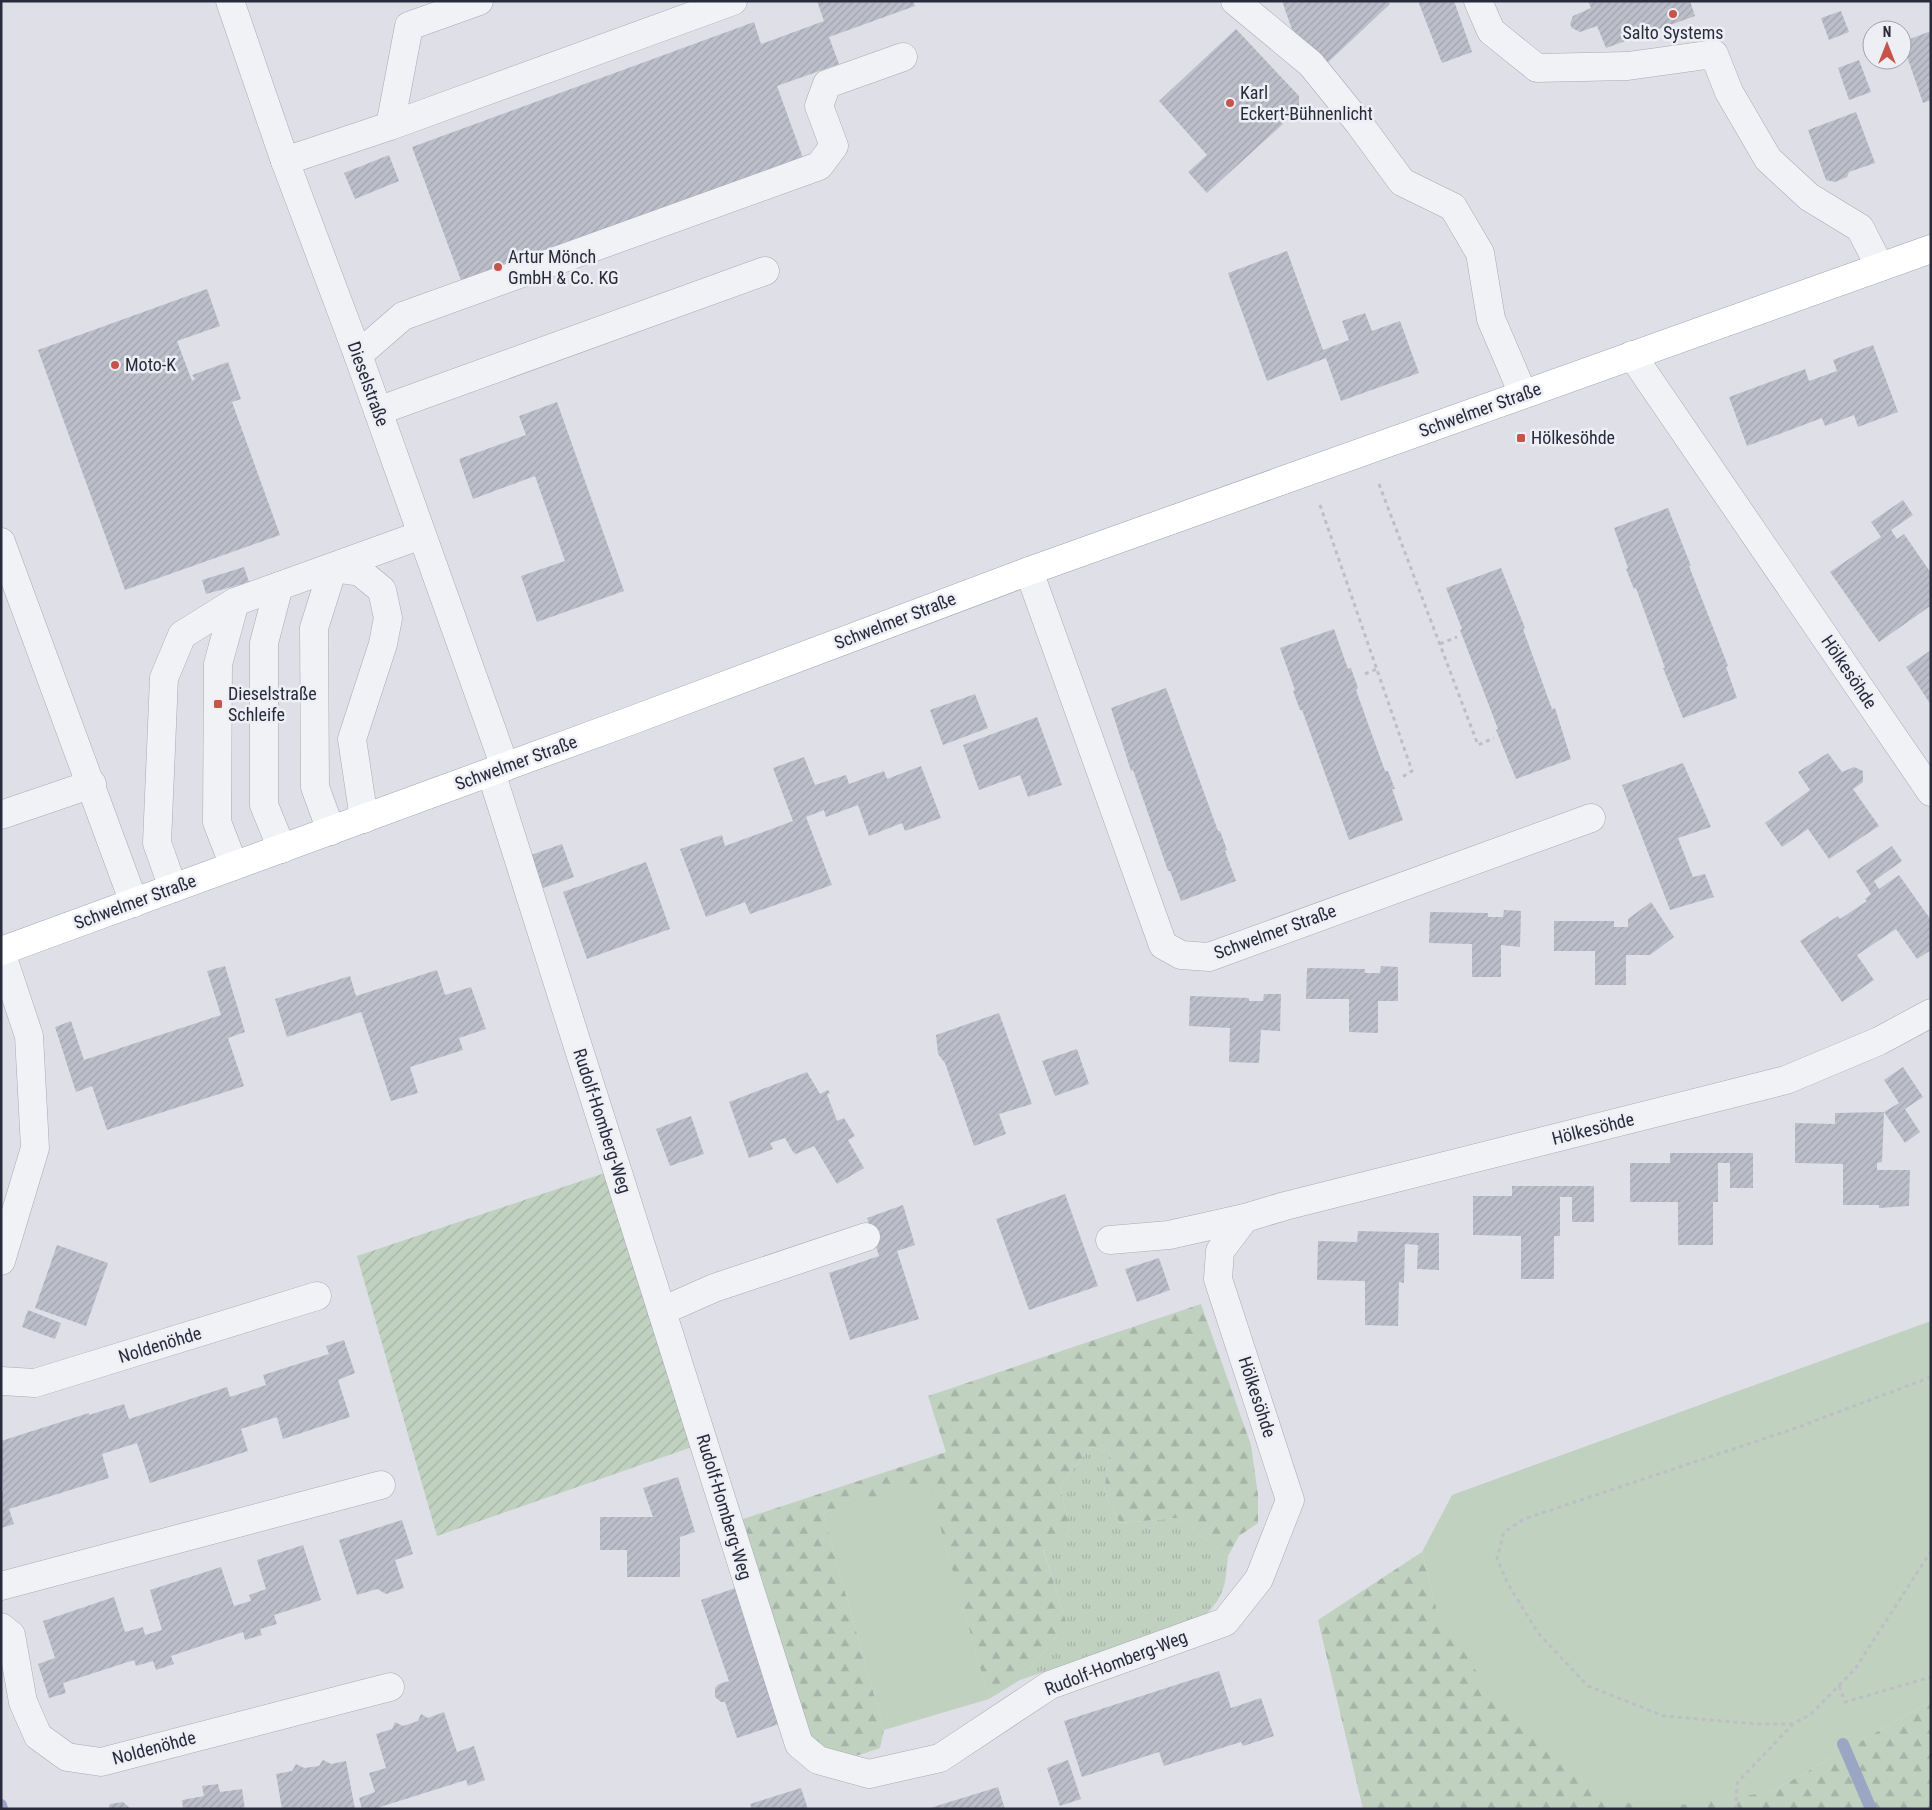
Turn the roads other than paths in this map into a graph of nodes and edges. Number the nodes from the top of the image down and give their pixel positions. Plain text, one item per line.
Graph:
1 (230, 1) edge
2 (479, 1) edge
3 (733, 1) edge
4 (1235, 1) edge
5 (1478, 1) edge
6 (903, 57) dead end
7 (390, 126) junction
8 (285, 160) junction
9 (1931, 249) edge
10 (1880, 267) junction
11 (765, 271) dead end
12 (358, 355) junction
13 (1632, 355) junction
14 (1523, 394) junction
15 (378, 411) junction
16 (420, 535) junction
17 (1, 542) edge
18 (333, 568) junction
19 (1029, 571) junction
20 (280, 586) junction
21 (235, 602) junction
22 (498, 770) junction
23 (92, 784) junction
24 (1931, 792) edge
25 (1, 815) edge
26 (1590, 818) dead end
27 (364, 819) junction
28 (330, 831) junction
29 (282, 849) junction
30 (234, 866) junction
31 (173, 888) junction
32 (134, 903) junction
33 (1, 952) edge
34 (1931, 1013) edge
35 (1245, 1218) junction
36 (866, 1237) dead end
37 (1110, 1240) dead end
38 (1, 1261) edge
39 (317, 1296) dead end
40 (662, 1311) junction
41 (1, 1381) edge
42 (381, 1485) dead end
43 (1259, 1579) joint
44 (1, 1586) edge
45 (1, 1627) edge
46 (390, 1687) dead end

1 - 8 street, Dieselstraße
2 - 7 street
3 - 7 street
4 - 14 street
5 - 10 street
6 - 12 street
7 - 8 street
8 - 12 street, Dieselstraße
9 - 10 main road, Schwelmer Straße
10 - 13 main road, Schwelmer Straße
11 - 15 street
12 - 15 street, Dieselstraße
13 - 14 main road, Schwelmer Straße
13 - 24 street, Hölkesöhde
14 - 19 main road, Schwelmer Straße
15 - 16 street, Dieselstraße
16 - 18 street
16 - 22 street, Dieselstraße
17 - 23 street
18 - 20 street
18 - 27 street
18 - 28 street
19 - 22 main road, Schwelmer Straße
19 - 26 street, Schwelmer Straße
20 - 21 street
20 - 29 street
21 - 30 street
21 - 31 street
22 - 27 main road, Schwelmer Straße
22 - 40 street, Rudolf-Homberg-Weg
23 - 25 street
23 - 32 street
27 - 28 main road, Schwelmer Straße
28 - 29 main road, Schwelmer Straße
29 - 30 main road, Schwelmer Straße
30 - 31 main road, Schwelmer Straße
31 - 32 main road, Schwelmer Straße
32 - 33 main road, Schwelmer Straße
33 - 38 street
34 - 35 street, Hölkesöhde
35 - 37 street, Hölkesöhde
35 - 43 street, Hölkesöhde
36 - 40 street
39 - 41 street, Noldenöhde
40 - 43 street, Rudolf-Homberg-Weg
42 - 44 street
45 - 46 street, Noldenöhde

